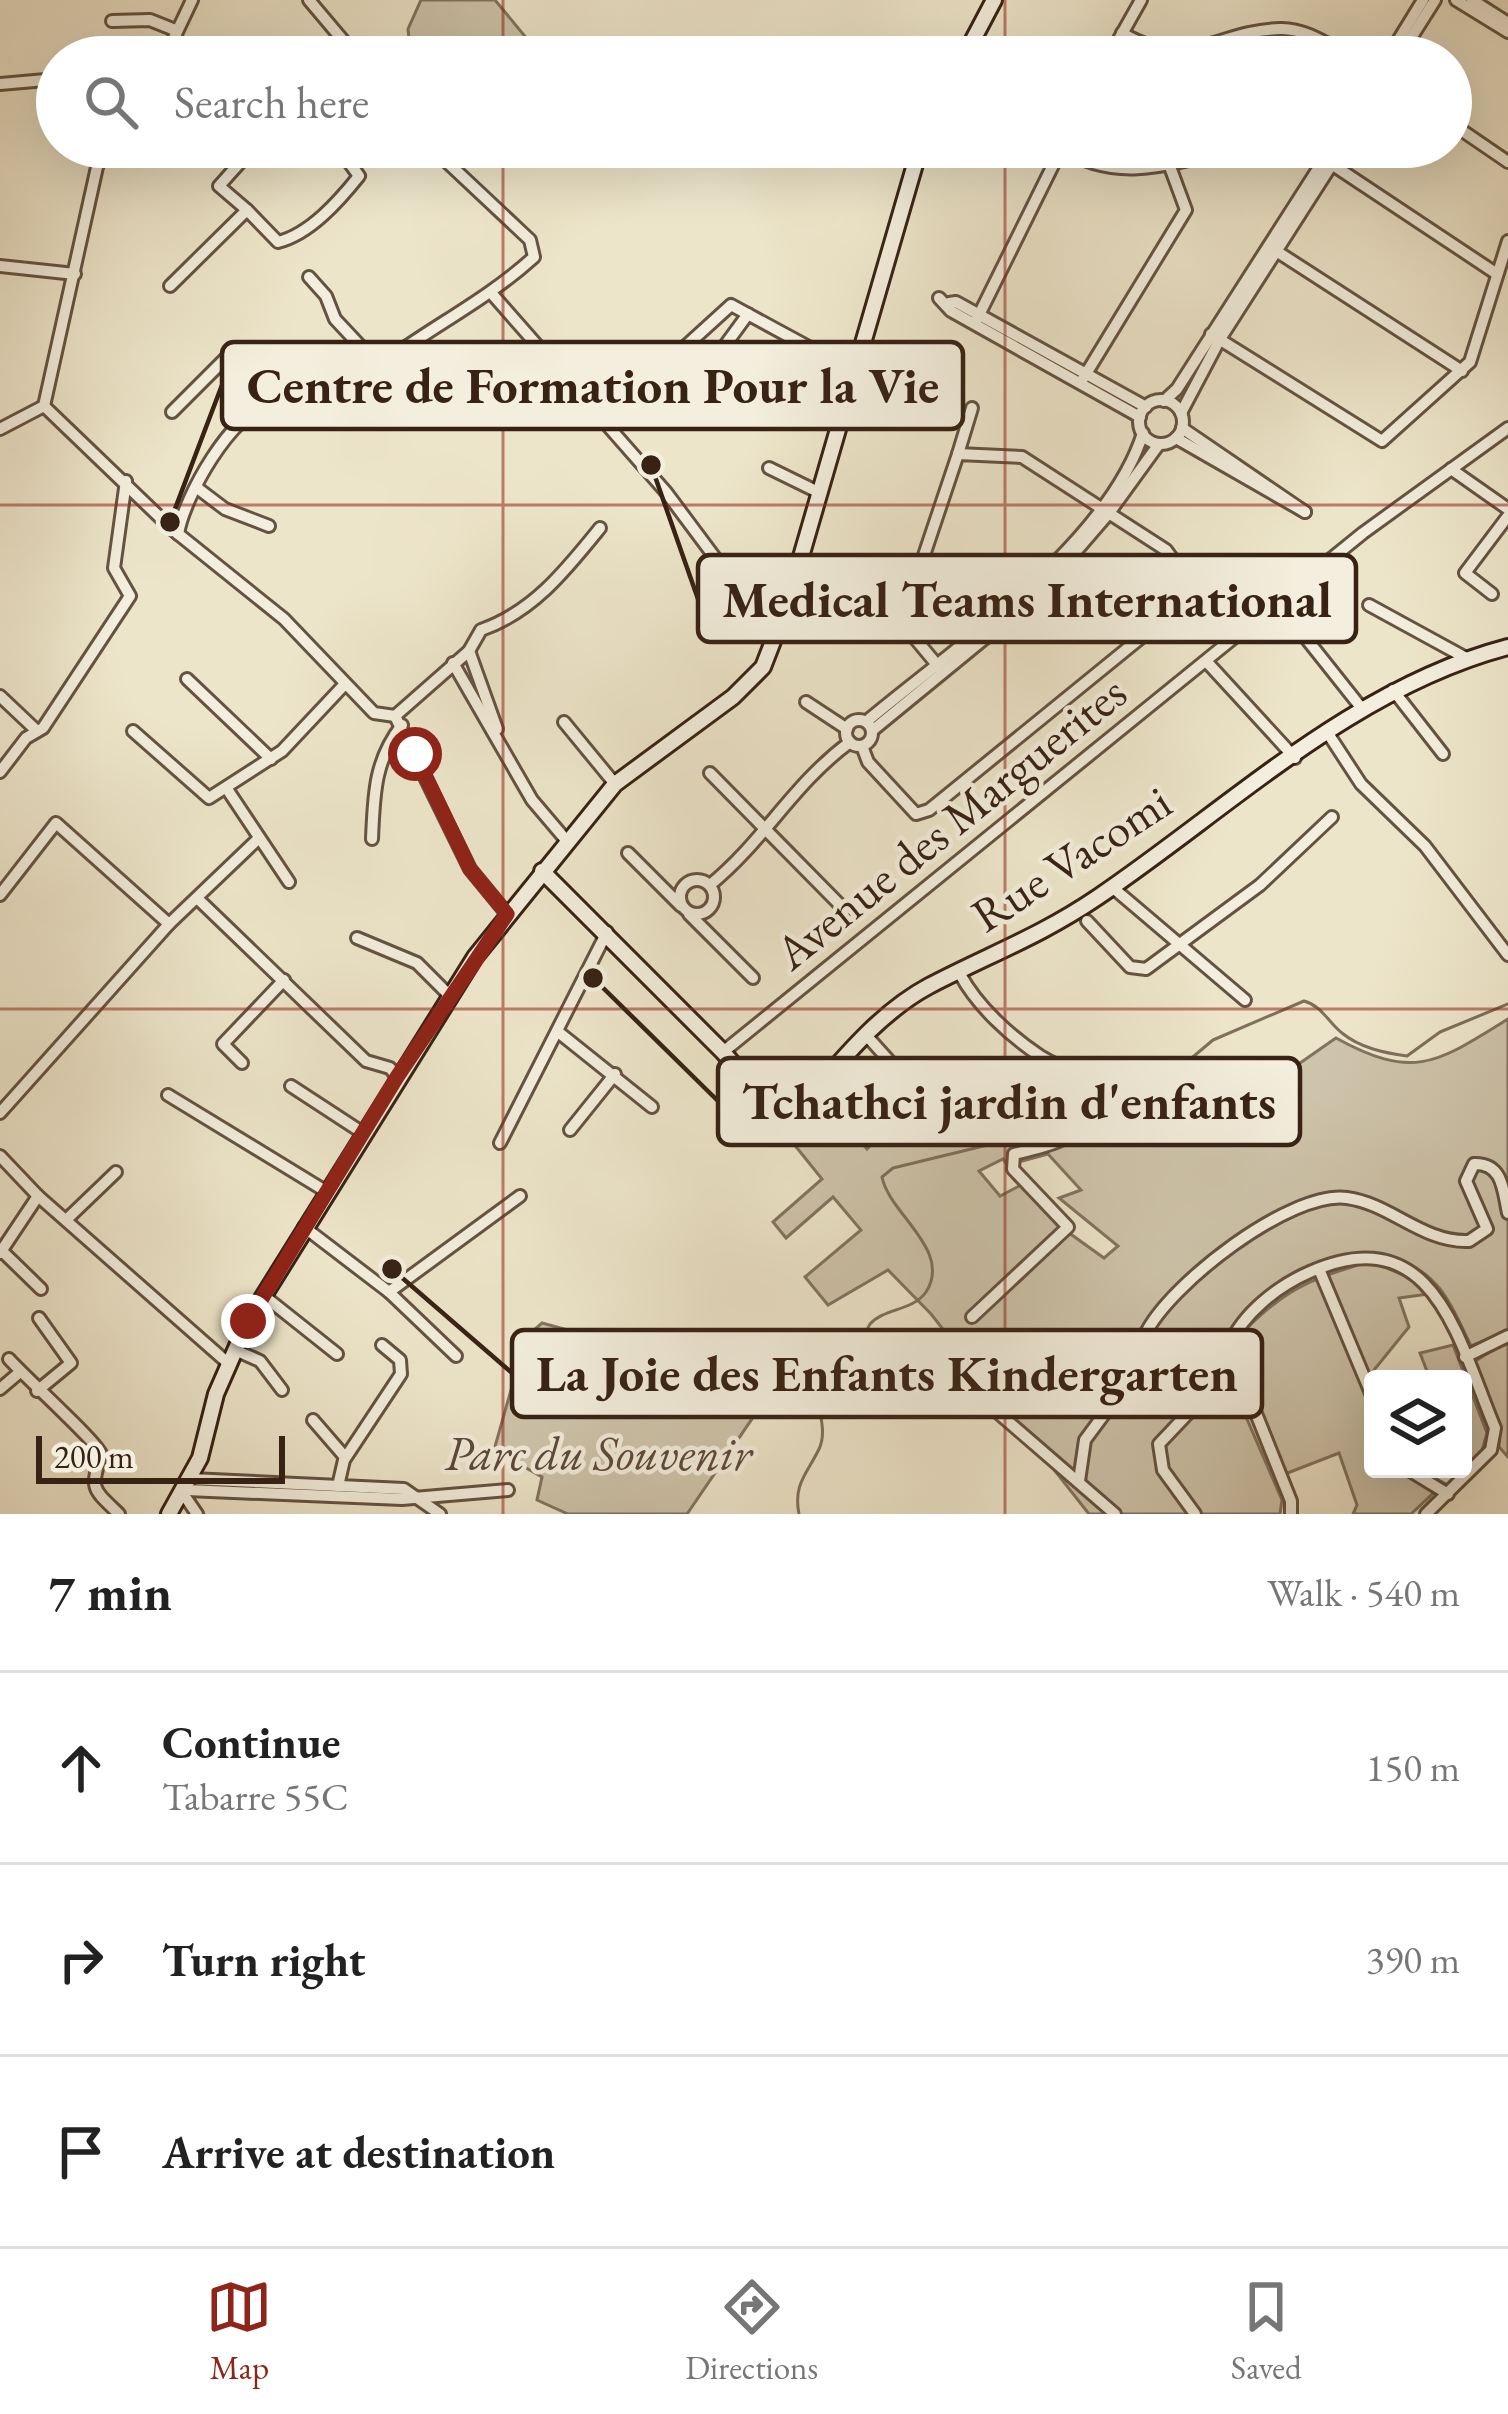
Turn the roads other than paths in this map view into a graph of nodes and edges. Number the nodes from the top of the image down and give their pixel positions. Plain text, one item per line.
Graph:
1 (309, 0) edge
2 (994, 0) edge
3 (1141, 0) edge
4 (1424, 0) edge
5 (1435, 0) edge
6 (1456, 0) edge
7 (1472, 0) edge
8 (188, 1) edge
9 (112, 21) dead end
10 (1508, 29) edge
11 (175, 30) junction
12 (1122, 33) junction
13 (173, 36) edge
14 (176, 36) edge
15 (339, 36) edge
16 (975, 36) edge
17 (1120, 36) edge
18 (1129, 36) edge
19 (1244, 36) edge
20 (1314, 36) edge
21 (1401, 36) edge
22 (1413, 36) edge
23 (36, 81) edge
24 (0, 84) edge
25 (1472, 137) edge
26 (1508, 162) edge
27 (97, 168) edge
28 (235, 168) edge
29 (353, 168) edge
30 (453, 168) edge
31 (914, 168) edge
32 (1052, 168) edge
33 (1170, 168) edge
34 (1322, 168) edge
35 (1345, 168) edge
36 (247, 210) junction
37 (1508, 241) edge
38 (1272, 248) junction
39 (0, 266) edge
40 (75, 274) junction
41 (1497, 274) junction
42 (309, 277) dead end
43 (170, 286) dead end
44 (493, 295) junction
45 (944, 300) dead end
46 (748, 314) junction
47 (977, 320) junction
48 (1215, 336) junction
49 (664, 365) dead end
50 (379, 367) junction
51 (851, 370) junction
52 (1462, 371) junction
53 (1083, 378) junction
54 (688, 396) dead end
55 (1164, 400) junction
56 (281, 404) junction
57 (44, 406) junction
58 (972, 408) dead end
59 (172, 412) dead end
60 (1143, 412) junction
61 (1181, 413) junction
62 (1508, 428) edge
63 (0, 429) edge
64 (1143, 433) junction
65 (1179, 433) junction
66 (1159, 444) junction
67 (958, 454) junction
68 (769, 468) dead end
69 (1451, 469) junction
70 (126, 481) junction
71 (196, 487) junction
72 (818, 492) junction
73 (1105, 510) junction
74 (1508, 512) edge
75 (269, 526) dead end
76 (599, 528) dead end
77 (178, 534) junction
78 (1226, 569) dead end
79 (1197, 592) junction
80 (1492, 594) dead end
81 (1278, 603) junction
82 (1369, 605) dead end
83 (775, 638) junction
84 (1508, 647) edge
85 (469, 651) junction
86 (1466, 658) junction
87 (1206, 661) junction
88 (453, 664) junction
89 (939, 667) junction
90 (187, 679) dead end
91 (345, 684) junction
92 (1393, 690) junction
93 (0, 696) edge
94 (806, 702) dead end
95 (1363, 710) junction
96 (399, 721) junction
97 (564, 722) dead end
98 (869, 726) junction
99 (37, 731) junction
100 (134, 731) dead end
101 (1329, 734) junction
102 (853, 739) junction
103 (500, 744) junction
104 (1443, 754) dead end
105 (1294, 758) junction
106 (271, 759) junction
107 (0, 772) edge
108 (710, 773) dead end
109 (615, 784) junction
110 (227, 789) junction
111 (1331, 817) dead end
112 (767, 829) junction
113 (259, 838) junction
114 (372, 839) dead end
115 (566, 840) junction
116 (628, 853) dead end
117 (542, 871) junction
118 (289, 882) dead end
119 (684, 886) junction
120 (710, 886) junction
121 (1112, 887) junction
122 (666, 891) junction
123 (0, 895) edge
124 (198, 899) junction
125 (685, 910) junction
126 (845, 910) dead end
127 (707, 911) junction
128 (507, 914) junction
129 (1087, 921) dead end
130 (169, 925) junction
131 (703, 928) junction
132 (607, 932) junction
133 (357, 938) dead end
134 (1181, 940) junction
135 (1508, 955) edge
136 (960, 974) junction
137 (753, 978) dead end
138 (284, 980) junction
139 (450, 996) junction
140 (1245, 1000) dead end
141 (557, 1031) junction
142 (866, 1035) junction
143 (723, 1052) junction
144 (242, 1064) dead end
145 (615, 1074) junction
146 (397, 1077) junction
147 (291, 1086) dead end
148 (168, 1095) dead end
149 (652, 1107) dead end
150 (0, 1113) edge
151 (938, 1115) dead end
152 (570, 1130) dead end
153 (363, 1133) junction
154 (500, 1143) dead end
155 (2, 1162) edge
156 (116, 1172) dead end
157 (326, 1192) junction
158 (38, 1196) junction
159 (520, 1196) dead end
160 (1508, 1213) edge
161 (66, 1220) junction
162 (304, 1227) junction
163 (1, 1252) edge
164 (1319, 1269) junction
165 (41, 1289) dead end
166 (389, 1292) junction
167 (264, 1296) junction
168 (972, 1317) dead end
169 (39, 1318) dead end
170 (1093, 1336) dead end
171 (1508, 1336) edge
172 (382, 1345) dead end
173 (337, 1354) dead end
174 (456, 1356) dead end
175 (232, 1357) junction
176 (1465, 1357) junction
177 (9, 1359) dead end
178 (20, 1372) junction
179 (1364, 1376) edge
180 (966, 1385) dead end
181 (0, 1390) edge
182 (282, 1390) dead end
183 (1122, 1390) dead end
184 (37, 1391) junction
185 (994, 1406) junction
186 (313, 1420) dead end
187 (345, 1457) junction
188 (1422, 1478) edge
189 (1079, 1480) junction
190 (338, 1486) junction
191 (187, 1488) junction
192 (508, 1490) dead end
193 (1448, 1494) junction
194 (417, 1495) junction
195 (119, 1514) edge
196 (169, 1514) edge
197 (197, 1514) edge
198 (440, 1514) edge
199 (1115, 1514) edge
200 (1195, 1514) edge
201 (1291, 1514) edge
202 (1426, 1514) edge

1 - 15 street
2 - 16 main road
3 - 12 street
4 - 21 street
5 - 22 street
6 - 10 street
7 - 10 street
8 - 11 street
9 - 11 street
11 - 13 street
11 - 14 street
12 - 17 street
12 - 18 street
19 - 20 street
23 - 24 street
25 - 26 street
27 - 40 street
28 - 36 street
29 - 36 street
30 - 44 street
31 - 51 main road
32 - 47 street
33 - 53 street
34 - 38 street
35 - 41 street
36 - 43 street
37 - 41 street
38 - 48 street
38 - 52 street
39 - 40 street
40 - 57 street
41 - 52 street
42 - 50 street
44 - 50 street
44 - 83 street
45 - 47 street
46 - 49 street
46 - 51 street
46 - 54 street
47 - 53 street
48 - 52 street
48 - 55 street
48 - 61 street
50 - 56 street
51 - 72 main road
53 - 60 street
55 - 60 street
55 - 61 street
56 - 59 street
56 - 71 street
57 - 63 street
57 - 70 street
58 - 67 street
60 - 64 street
61 - 65 street
62 - 69 street, Avenue des Marguerites
64 - 66 street
64 - 73 street
65 - 65 street
65 - 66 street
66 - 73 street
67 - 73 street
67 - 89 street
68 - 72 street
69 - 74 street
69 - 81 street, Avenue des Marguerites
70 - 77 street
70 - 99 street
71 - 75 street
71 - 77 street
72 - 83 main road
73 - 79 street
73 - 89 street
74 - 80 street
76 - 85 street
77 - 91 street
78 - 79 street
79 - 102 street
81 - 87 street, Avenue des Marguerites
81 - 95 street
82 - 86 street
83 - 109 main road
84 - 86 main road, Rue Vacomi
85 - 88 street
85 - 103 street
86 - 92 main road, Rue Vacomi
87 - 105 street
87 - 143 street, Avenue des Marguerites
88 - 96 street
88 - 103 street
89 - 98 street
90 - 106 street
91 - 96 street
91 - 106 street
92 - 95 main road, Rue Vacomi
92 - 104 street
93 - 99 street
94 - 102 street
95 - 101 main road, Rue Vacomi
96 - 114 street
96 - 128 street
97 - 109 street
98 - 102 street
98 - 102 street
99 - 107 street
100 - 110 street
101 - 105 main road, Rue Vacomi
101 - 135 street
102 - 112 street
103 - 115 street
105 - 121 main road, Rue Vacomi
106 - 110 street
108 - 112 street
109 - 115 main road
110 - 113 street
111 - 134 street
112 - 120 street
112 - 126 street
113 - 118 street
113 - 124 street
115 - 117 main road
116 - 122 street
117 - 128 main road
117 - 132 main road
119 - 120 street
119 - 122 street
119 - 125 street
120 - 127 street
121 - 134 street
121 - 136 main road, Rue Vacomi
122 - 125 street
123 - 130 street
124 - 130 street
124 - 138 street
125 - 127 street
125 - 131 street
127 - 131 street
128 - 139 main road
129 - 134 street
130 - 150 street
131 - 137 street
132 - 141 street
132 - 143 main road
133 - 139 street
134 - 140 street
136 - 142 main road, Rue Vacomi
136 - 168 street
138 - 144 street
138 - 146 street
139 - 146 main road
141 - 145 street
141 - 154 street
142 - 143 main road, Rue Vacomi
142 - 151 street
145 - 149 street
145 - 152 street
146 - 153 main road
147 - 153 street
148 - 157 street
153 - 157 main road
155 - 158 street
156 - 161 street
157 - 162 main road
158 - 161 street
158 - 163 street
159 - 166 street
160 - 200 street
161 - 175 street
162 - 166 street
162 - 167 main road
163 - 165 street
164 - 176 street
164 - 179 street
164 - 201 street
166 - 174 street
167 - 173 street
167 - 175 main road
169 - 184 street
170 - 185 street
171 - 176 street
172 - 187 street
175 - 182 street
175 - 191 main road
176 - 193 street
177 - 178 street
178 - 181 street
178 - 184 street
180 - 185 street
183 - 189 street
184 - 195 street
185 - 189 street
186 - 187 street
187 - 190 street
188 - 193 street
189 - 199 street
190 - 191 street
190 - 194 street
191 - 194 street
191 - 196 main road
191 - 197 street
192 - 194 street
193 - 202 street
194 - 198 street

